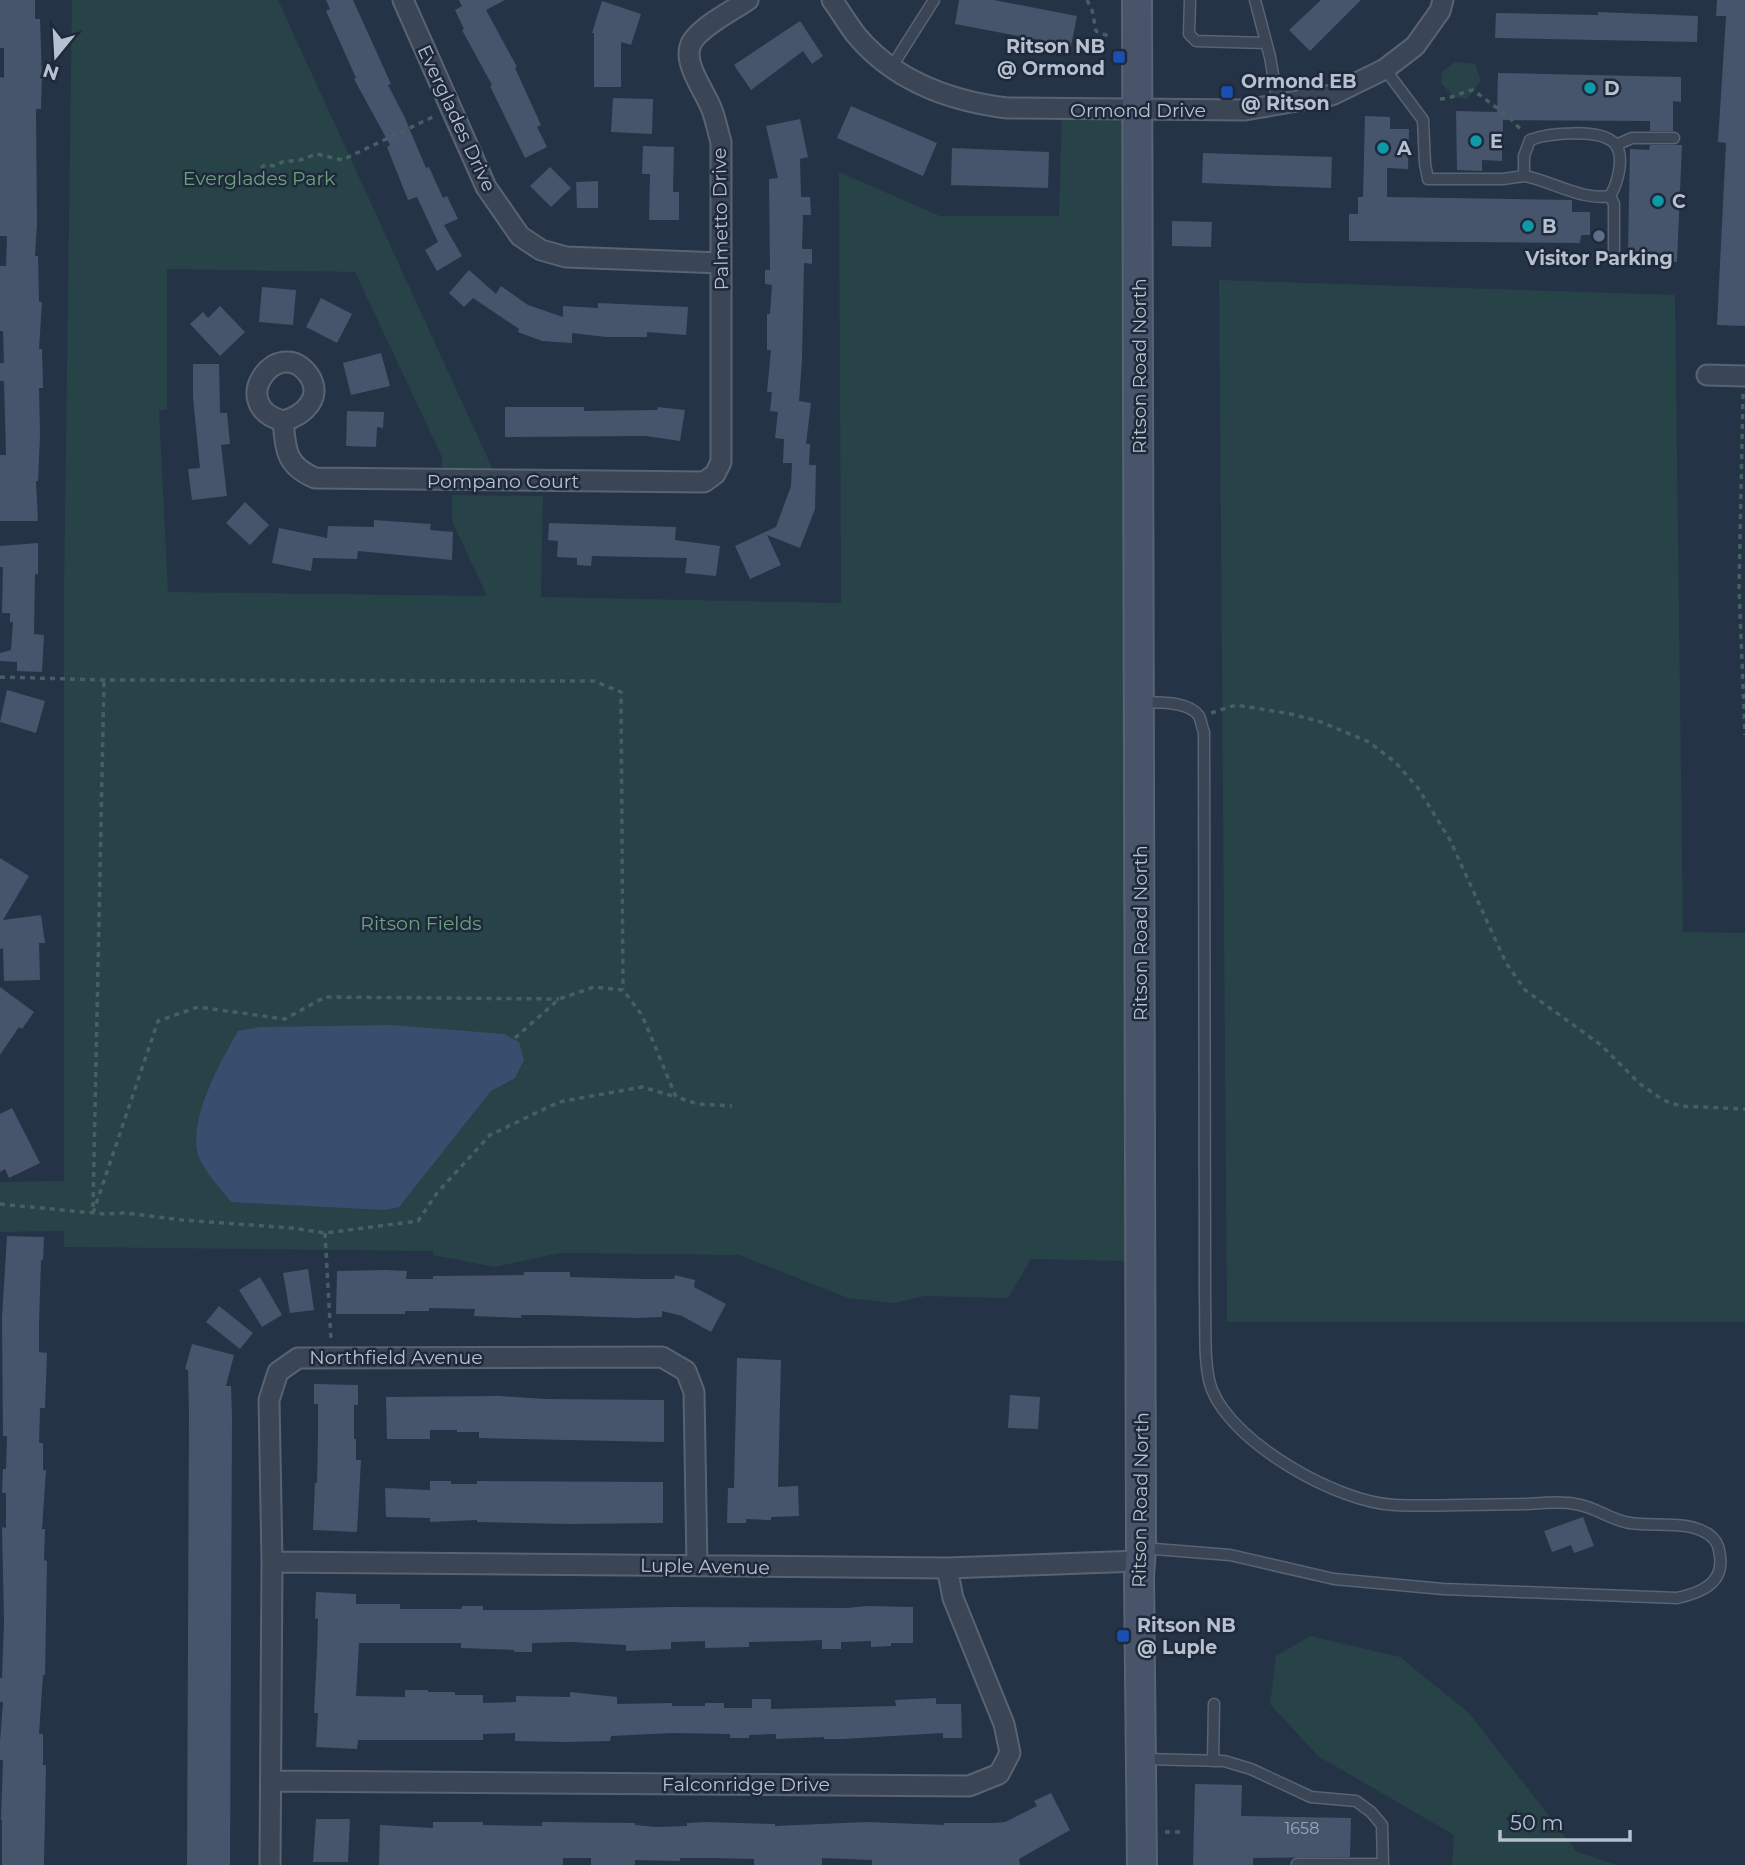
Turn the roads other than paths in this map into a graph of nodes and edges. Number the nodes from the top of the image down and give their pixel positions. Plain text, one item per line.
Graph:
1 (403, 0) edge
2 (748, 0) edge
3 (832, 0) edge
4 (934, 0) edge
5 (1137, 0) edge
6 (1190, 0) edge
7 (1255, 0) edge
8 (1443, 0) edge
9 (1266, 43) junction
10 (891, 68) junction
11 (1385, 69) junction
12 (1278, 104) junction
13 (1137, 110) junction
14 (1674, 138) dead end
15 (1616, 145) junction
16 (1524, 176) junction
17 (1610, 196) junction
18 (1614, 253) dead end
19 (721, 263) junction
20 (1707, 375) dead end
21 (1744, 376) edge
22 (283, 421) dead end
23 (721, 430) joint
24 (1139, 702) junction
25 (1140, 1554) junction
26 (272, 1562) junction
27 (697, 1566) junction
28 (947, 1568) junction
29 (1214, 1704) dead end
30 (1140, 1759) junction
31 (1213, 1761) junction
32 (271, 1781) junction
33 (1297, 1864) edge
34 (270, 1865) edge
35 (1142, 1865) edge

1 - 19 street, Everglades Drive
2 - 19 street, Palmetto Drive
3 - 10 street, Ormond Drive
4 - 10 lane
5 - 13 main road, Ritson Road North
6 - 9 lane
7 - 9 lane
8 - 11 street, Ormond Drive
9 - 12 lane
10 - 13 street, Ormond Drive
11 - 12 street, Ormond Drive
11 - 16 lane
12 - 13 street, Ormond Drive
13 - 24 main road, Ritson Road North
14 - 15 lane
15 - 16 lane
15 - 17 lane
16 - 17 lane
17 - 18 lane
19 - 23 street, Palmetto Drive
20 - 21 street
22 - 23 street, Pompano Court
24 - 25 main road, Ritson Road North
24 - 25 lane
25 - 28 street, Luple Avenue
25 - 30 main road, Ritson Road North
26 - 27 street, Luple Avenue
26 - 27 street, Northfield Avenue
26 - 32 street, Northfield Avenue
27 - 28 street, Luple Avenue
28 - 32 street, Falconridge Drive
29 - 31 lane
30 - 31 lane
30 - 35 main road, Ritson Road North
31 - 33 lane
32 - 34 street, Northfield Avenue

